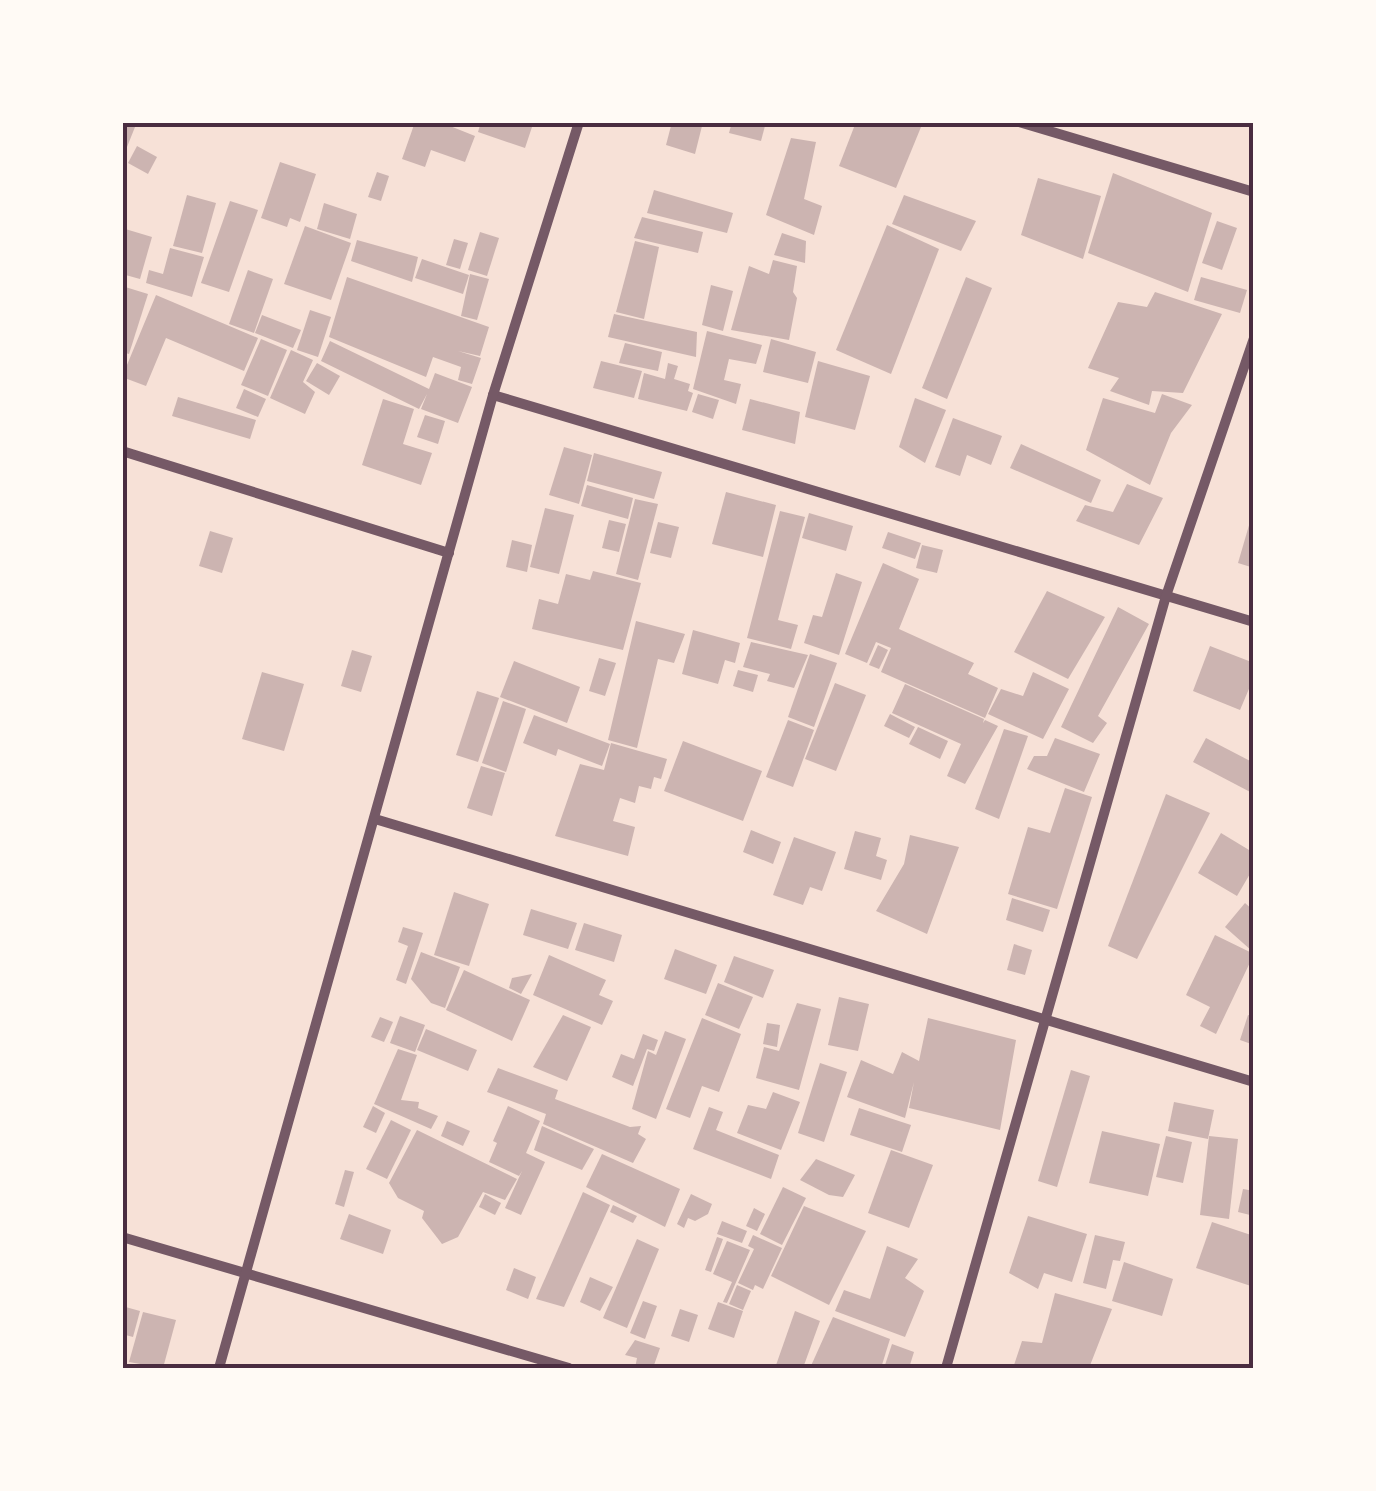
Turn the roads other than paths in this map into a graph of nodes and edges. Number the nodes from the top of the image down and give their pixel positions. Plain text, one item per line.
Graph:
1 (578, 122) edge
2 (1018, 122) edge
3 (1254, 192) edge
4 (1254, 338) edge
5 (493, 395) junction
6 (122, 451) edge
7 (449, 553) junction
8 (1166, 596) junction
9 (1254, 622) edge
10 (375, 819) junction
11 (1044, 1018) junction
12 (1254, 1082) edge
13 (122, 1236) edge
14 (248, 1273) junction
15 (545, 1365) edge
16 (219, 1368) edge
17 (569, 1368) edge
18 (946, 1368) edge

1 - 5 street
2 - 3 street
4 - 8 street
5 - 7 street
5 - 8 street
6 - 7 street
7 - 10 street
8 - 9 street
8 - 11 street
10 - 11 street
10 - 14 street
11 - 12 street
11 - 18 street
13 - 14 street
14 - 15 street
14 - 16 street
15 - 17 street

